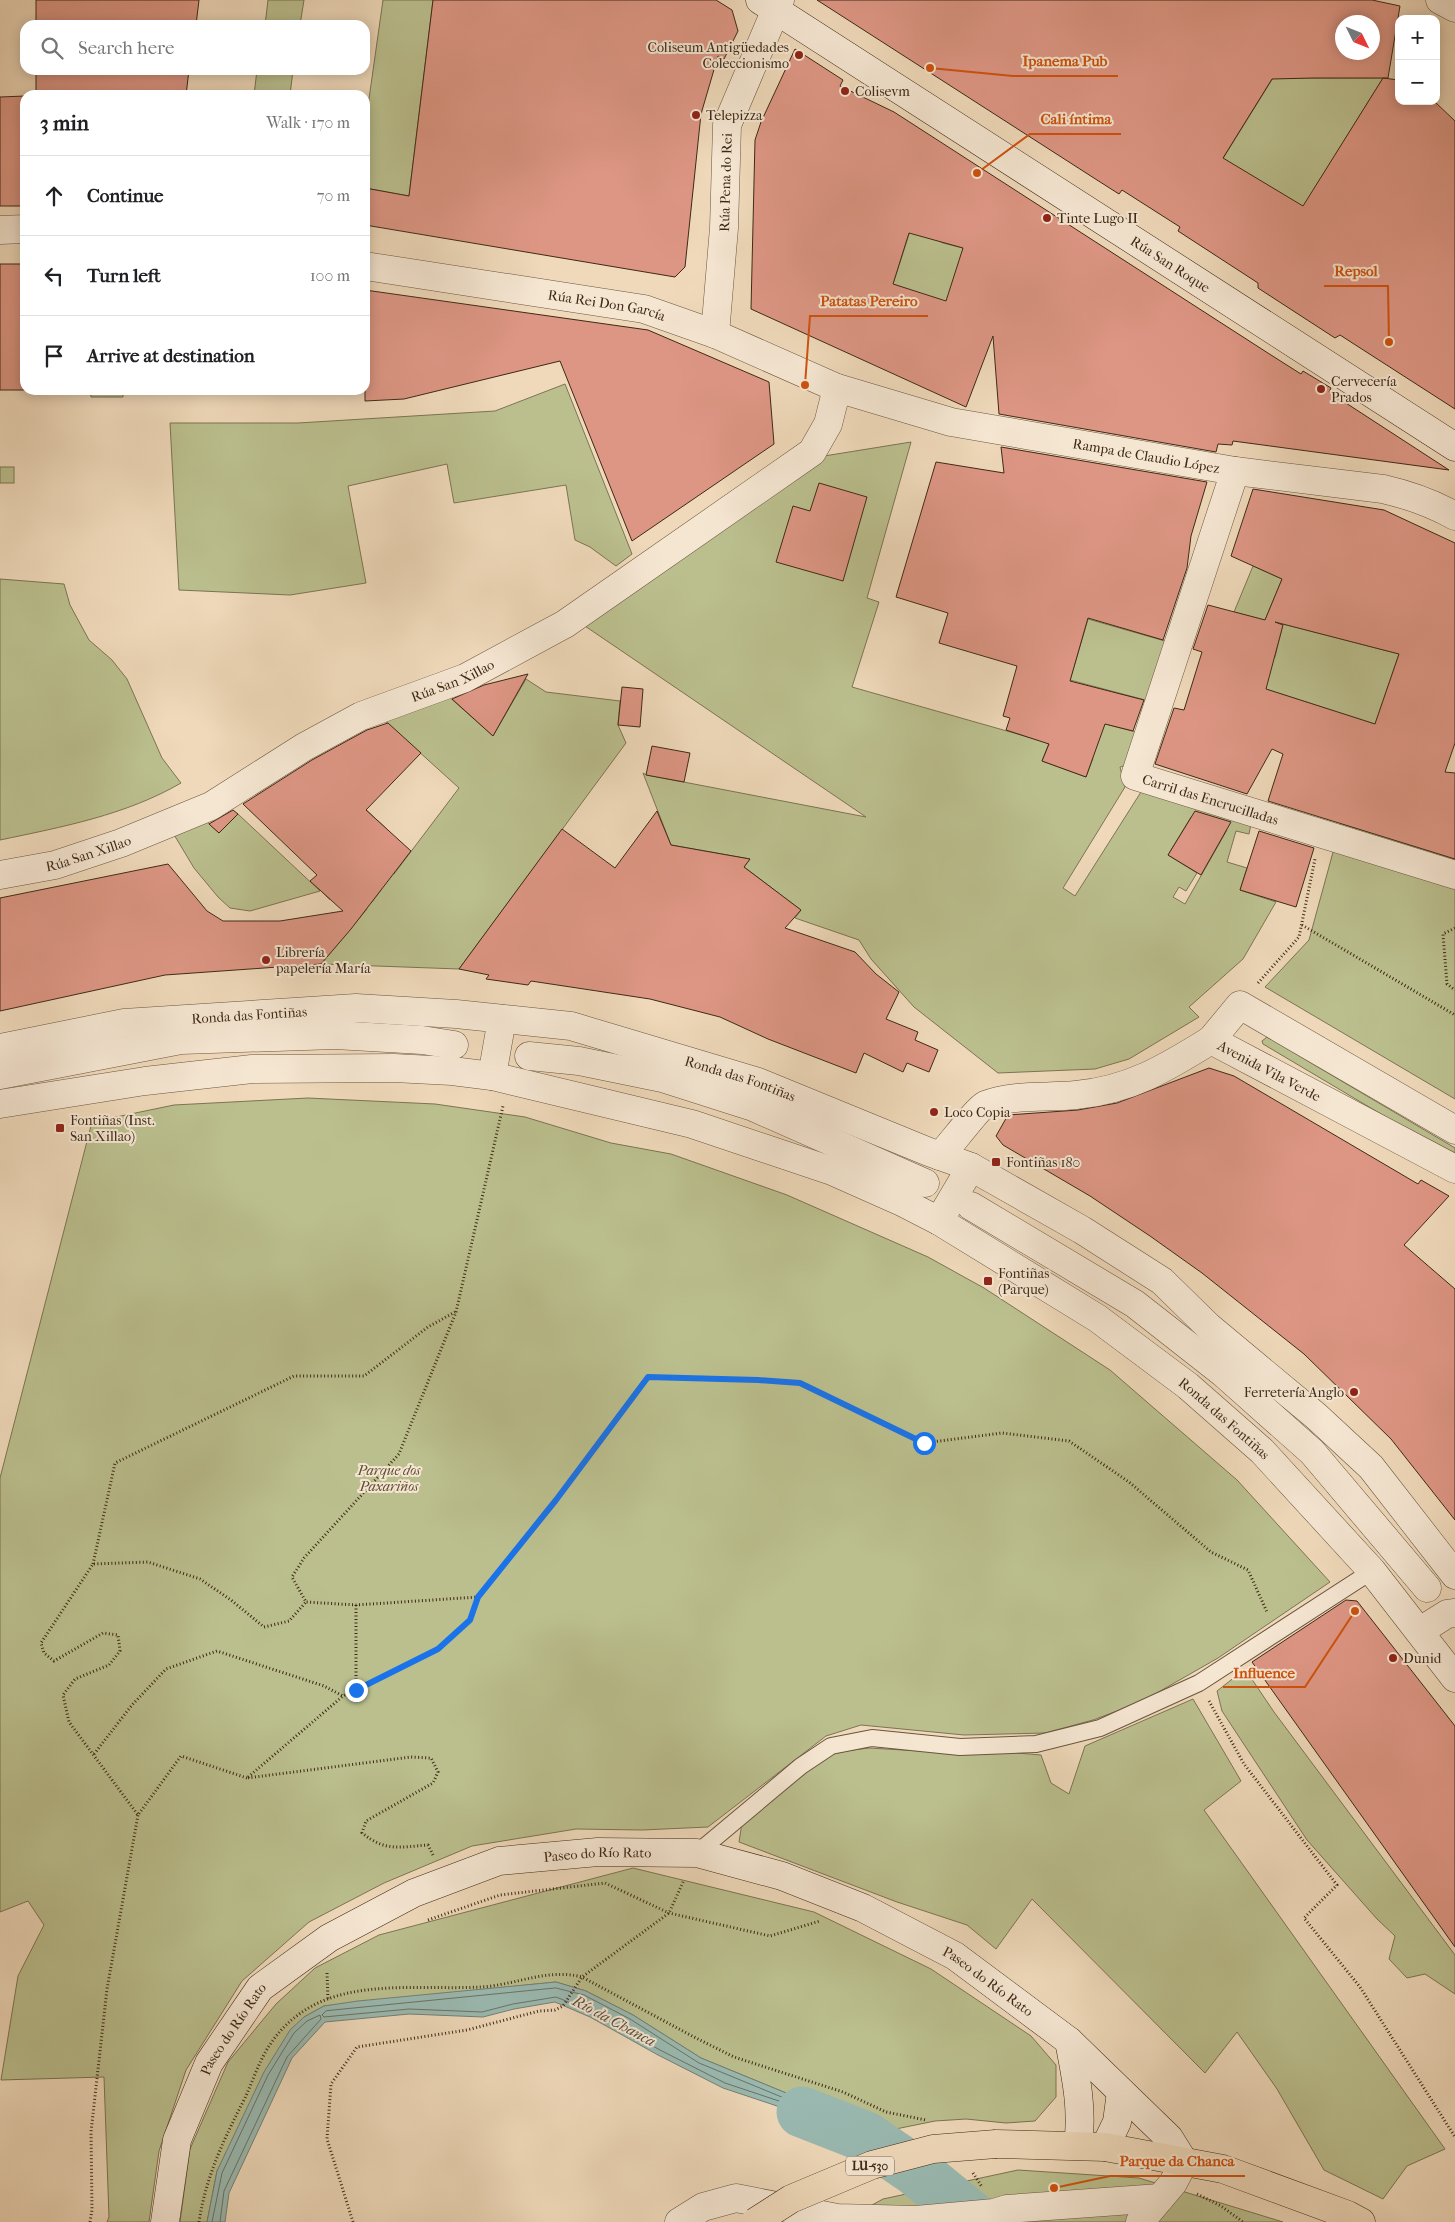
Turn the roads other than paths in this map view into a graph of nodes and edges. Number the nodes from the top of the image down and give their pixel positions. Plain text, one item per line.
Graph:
1 (1440, 0) edge
2 (772, 4) edge
3 (1455, 8) edge
4 (20, 229) edge
5 (0, 230) edge
6 (370, 267) edge
7 (714, 334) junction
8 (837, 388) junction
9 (1455, 447) edge
10 (1235, 471) junction
11 (1455, 516) edge
12 (0, 875) edge
13 (1455, 875) edge
14 (502, 1019) junction
15 (1211, 1040) junction
16 (454, 1045) dead end
17 (0, 1048) edge
18 (529, 1056) dead end
19 (0, 1075) edge
20 (492, 1076) junction
21 (0, 1104) edge
22 (1455, 1130) edge
23 (940, 1156) junction
24 (971, 1167) junction
25 (1455, 1169) edge
26 (926, 1183) dead end
27 (971, 1206) dead end
28 (940, 1221) junction
29 (1372, 1571) junction
30 (1455, 1575) edge
31 (1427, 1588) dead end
32 (1455, 1612) edge
33 (1420, 1631) junction
34 (1455, 1678) edge
35 (697, 1852) junction
36 (1069, 2041) junction
37 (1121, 2092) junction
38 (1078, 2145) junction
39 (1105, 2147) junction
40 (1184, 2162) junction
41 (1160, 2198) junction
42 (165, 2222) edge
43 (679, 2222) edge
44 (755, 2222) edge
45 (1140, 2222) edge
46 (1361, 2222) edge

1 - 3 street
2 - 7 street, Rúa Pena do Rei
2 - 9 street, Rúa San Roque
4 - 5 street
6 - 7 street, Rúa Rei Don García
7 - 8 street, Rúa Rei Don García
8 - 10 street, Rampa de Claudio López
8 - 12 street, Rúa San Xillao
10 - 11 street, Rampa de Claudio López
10 - 13 street, Carril das Encrucilladas
14 - 17 street, Ronda das Fontiñas
14 - 20 street
14 - 23 street, Ronda das Fontiñas
15 - 22 street, Avenida Vila Verde
15 - 23 street
15 - 25 street, Avenida Vila Verde
16 - 19 street
18 - 26 street
20 - 21 street, Ronda das Fontiñas
20 - 28 street, Ronda das Fontiñas
23 - 24 street, Ronda das Fontiñas
24 - 28 street
24 - 30 street, Ronda das Fontiñas
27 - 31 street
28 - 29 street, Ronda das Fontiñas
29 - 33 street, Ronda das Fontiñas
29 - 35 lane
32 - 33 street
33 - 34 street, Ronda das Fontiñas
35 - 36 street, Paseo do Río Rato
35 - 42 street, Paseo do Río Rato
36 - 37 street, Paseo do Río Rato
36 - 38 street
37 - 39 street
37 - 40 street, Paseo do Río Rato
38 - 39 main road, LU-530
38 - 44 main road, LU-530, bridge
39 - 40 main road, LU-530
40 - 41 street
40 - 46 main road
41 - 43 street
41 - 45 street

